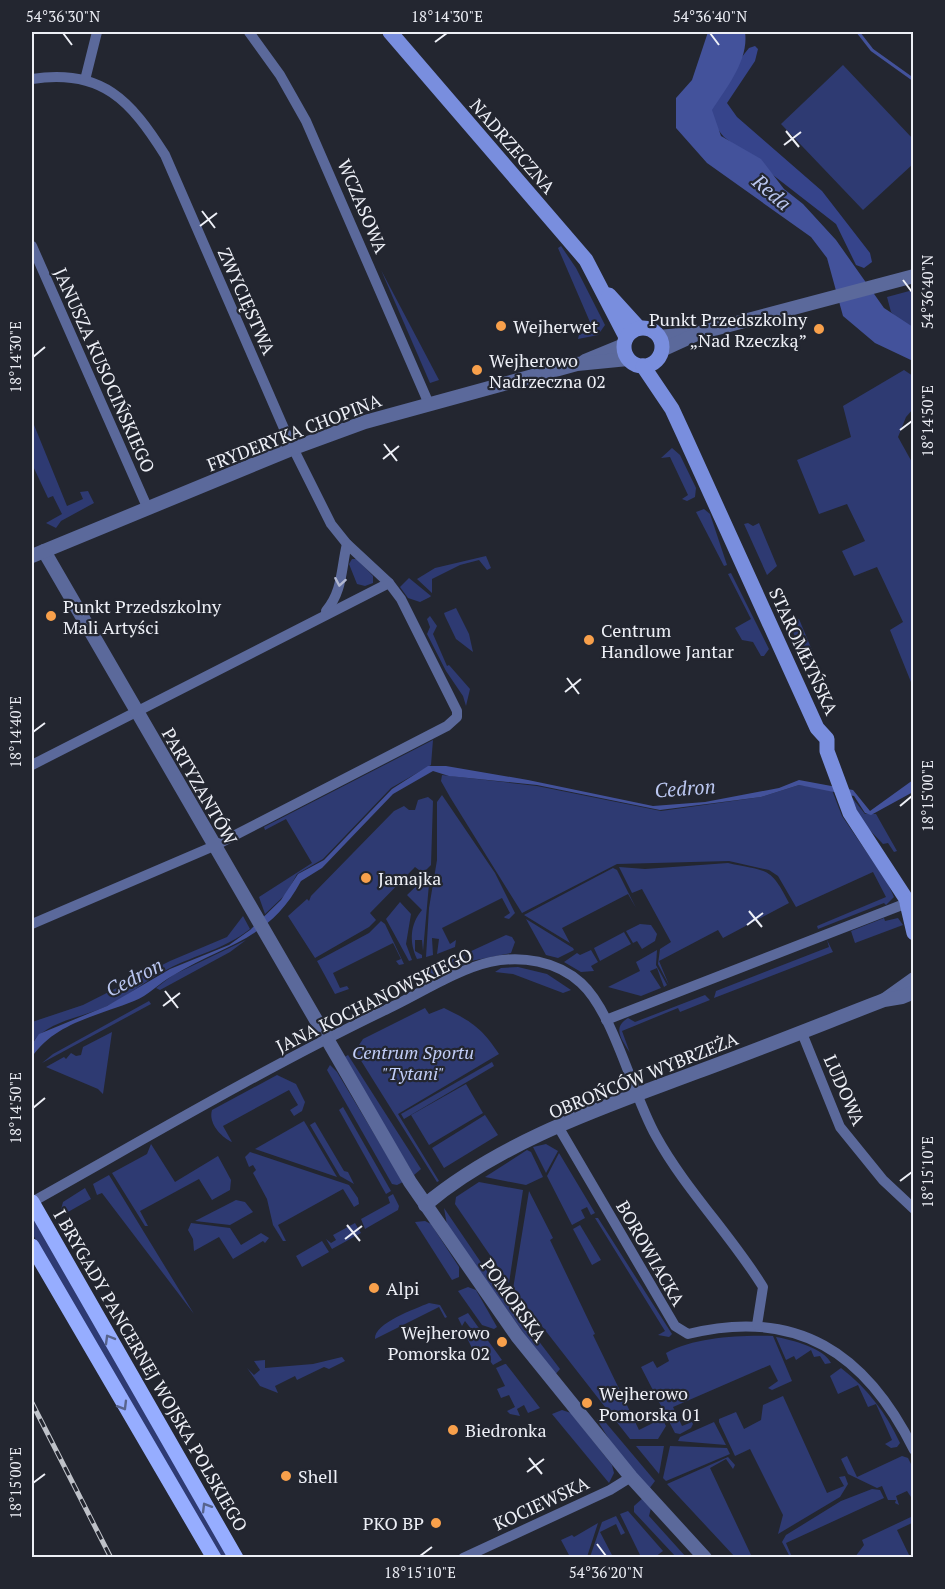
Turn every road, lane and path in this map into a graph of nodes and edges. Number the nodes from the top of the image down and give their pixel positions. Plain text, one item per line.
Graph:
1 (97, 32) edge
2 (249, 32) edge
3 (390, 32) edge
4 (32, 79) edge
5 (85, 80) junction
6 (32, 246) edge
7 (914, 276) edge
8 (629, 342) junction
9 (655, 353) junction
10 (429, 404) junction
11 (294, 448) junction
12 (148, 509) junction
13 (347, 544) junction
14 (38, 554) edge
15 (389, 583) junction
16 (322, 616) junction
17 (136, 711) junction
18 (32, 765) edge
19 (214, 846) junction
20 (910, 907) edge
21 (32, 924) edge
22 (914, 933) edge
23 (914, 979) edge
24 (914, 992) edge
25 (885, 999) junction
26 (606, 1020) junction
27 (802, 1033) junction
28 (326, 1040) junction
29 (635, 1095) junction
30 (559, 1128) junction
31 (32, 1202) edge
32 (425, 1205) junction
33 (914, 1209) edge
34 (32, 1246) edge
35 (757, 1325) junction
36 (914, 1450) edge
37 (631, 1477) junction
38 (214, 1557) edge
39 (236, 1557) edge
40 (463, 1557) edge
41 (705, 1557) edge

1 - 5 street
2 - 10 street, WCZASOWA
3 - 8 main road, NADRZECZNA
4 - 5 street, ZWYCIĘSTWA
5 - 11 street, ZWYCIĘSTWA
6 - 12 street, JANUSZA KUSOCIŃSKIEGO
7 - 9 street
8 - 9 main road
8 - 9 main road
8 - 10 street, FRYDERYKA CHOPINA
9 - 20 main road, STAROMŁYŃSKA
10 - 11 street, FRYDERYKA CHOPINA
11 - 12 street, FRYDERYKA CHOPINA
11 - 13 street, ZWYCIĘSTWA
12 - 14 street, FRYDERYKA CHOPINA
13 - 15 street, ZWYCIĘSTWA
13 -> 16 street
14 - 17 street, PARTYZANTÓW
15 - 16 street
15 - 19 street, ZWYCIĘSTWA
16 - 17 street
17 - 18 street
17 - 19 street, PARTYZANTÓW
19 - 21 street
19 - 28 street, PARTYZANTÓW
20 - 22 main road
20 - 26 street
23 - 25 street, OBROŃCÓW WYBRZEŻA
24 - 25 street, OBROŃCÓW WYBRZEŻA
25 - 27 street, OBROŃCÓW WYBRZEŻA
26 - 28 street, JANA KOCHANOWSKIEGO
26 - 29 street, JANA KOCHANOWSKIEGO
27 - 29 street, OBROŃCÓW WYBRZEŻA
27 - 33 street, LUDOWA
28 - 31 street, JANA KOCHANOWSKIEGO
28 - 32 street, POMORSKA
29 - 30 street, OBROŃCÓW WYBRZEŻA
29 - 35 street, JANA KOCHANOWSKIEGO
30 - 32 street, OBROŃCÓW WYBRZEŻA
30 - 35 street, BOROWIACKA
39 -> 31 main road, I BRYGADY PANCERNEJ WOJSKA POLSKIEGO
32 - 37 street, POMORSKA
34 -> 38 main road
35 - 36 street, BOROWIACKA
37 - 40 street, KOCIEWSKA
37 - 41 street, POMORSKA

